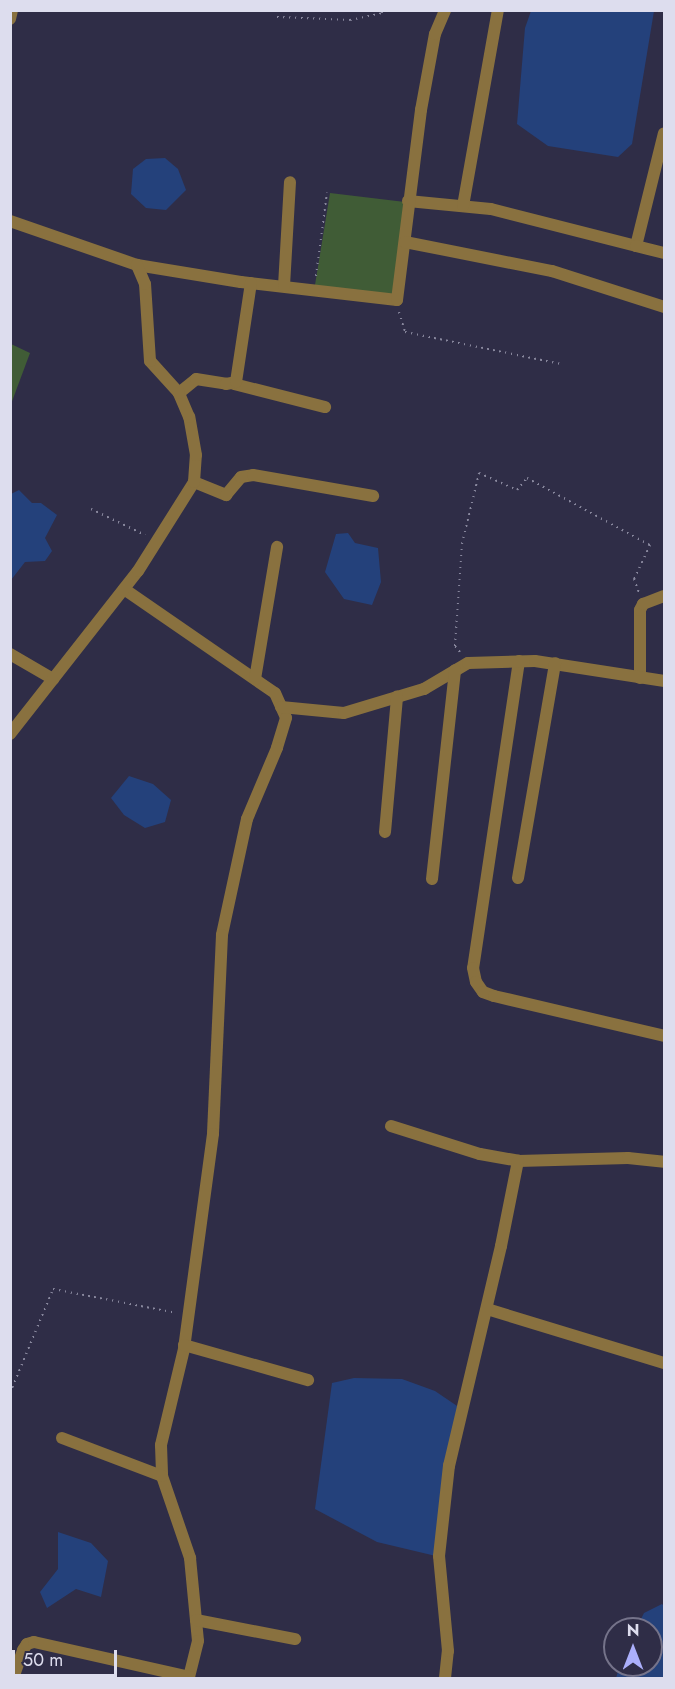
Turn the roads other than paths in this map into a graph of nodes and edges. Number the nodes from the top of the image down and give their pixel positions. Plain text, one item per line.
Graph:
1 (12, 10) edge
2 (445, 10) edge
3 (498, 10) edge
4 (10, 19) edge
5 (664, 133) edge
6 (290, 182) dead end
7 (408, 201) junction
8 (463, 206) junction
9 (10, 221) edge
10 (405, 243) junction
11 (636, 246) junction
12 (664, 253) edge
13 (137, 265) junction
14 (251, 283) junction
15 (284, 286) junction
16 (664, 307) edge
17 (234, 384) junction
18 (179, 393) junction
19 (324, 407) dead end
20 (194, 482) junction
21 (373, 496) dead end
22 (277, 547) dead end
23 (124, 589) junction
24 (664, 596) edge
25 (10, 654) edge
26 (519, 661) junction
27 (555, 663) junction
28 (455, 670) junction
29 (640, 678) junction
30 (53, 679) junction
31 (255, 679) junction
32 (664, 681) edge
33 (397, 697) junction
34 (281, 707) junction
35 (10, 734) edge
36 (385, 832) dead end
37 (518, 878) dead end
38 (432, 879) dead end
39 (664, 1036) edge
40 (391, 1126) dead end
41 (518, 1161) junction
42 (664, 1162) edge
43 (487, 1309) junction
44 (184, 1345) junction
45 (664, 1363) edge
46 (309, 1380) dead end
47 (62, 1438) dead end
48 (162, 1476) junction
49 (196, 1620) junction
50 (295, 1640) dead end
51 (13, 1678) edge
52 (189, 1678) edge
53 (445, 1678) edge

1 - 4 street
2 - 7 street
3 - 8 street
5 - 11 street
6 - 15 street
7 - 8 street
7 - 10 street
8 - 11 street
9 - 13 street
10 - 15 street
10 - 16 street
11 - 12 street
13 - 14 street
13 - 18 street
14 - 15 street
14 - 17 street
17 - 18 street
17 - 19 street
18 - 20 street
20 - 21 street
20 - 23 street
22 - 31 street
23 - 30 street
23 - 31 street
24 - 29 street
25 - 30 street
26 - 27 street
26 - 28 street
26 - 39 street
27 - 29 street
27 - 37 street
28 - 33 street
28 - 38 street
29 - 32 street
30 - 35 street
31 - 34 street
33 - 34 street
33 - 36 street
34 - 44 street
40 - 41 street
41 - 42 street
41 - 43 street
43 - 45 street
43 - 53 street
44 - 46 street
44 - 48 street
47 - 48 street
48 - 49 street
49 - 50 street
49 - 52 street
51 - 52 street

